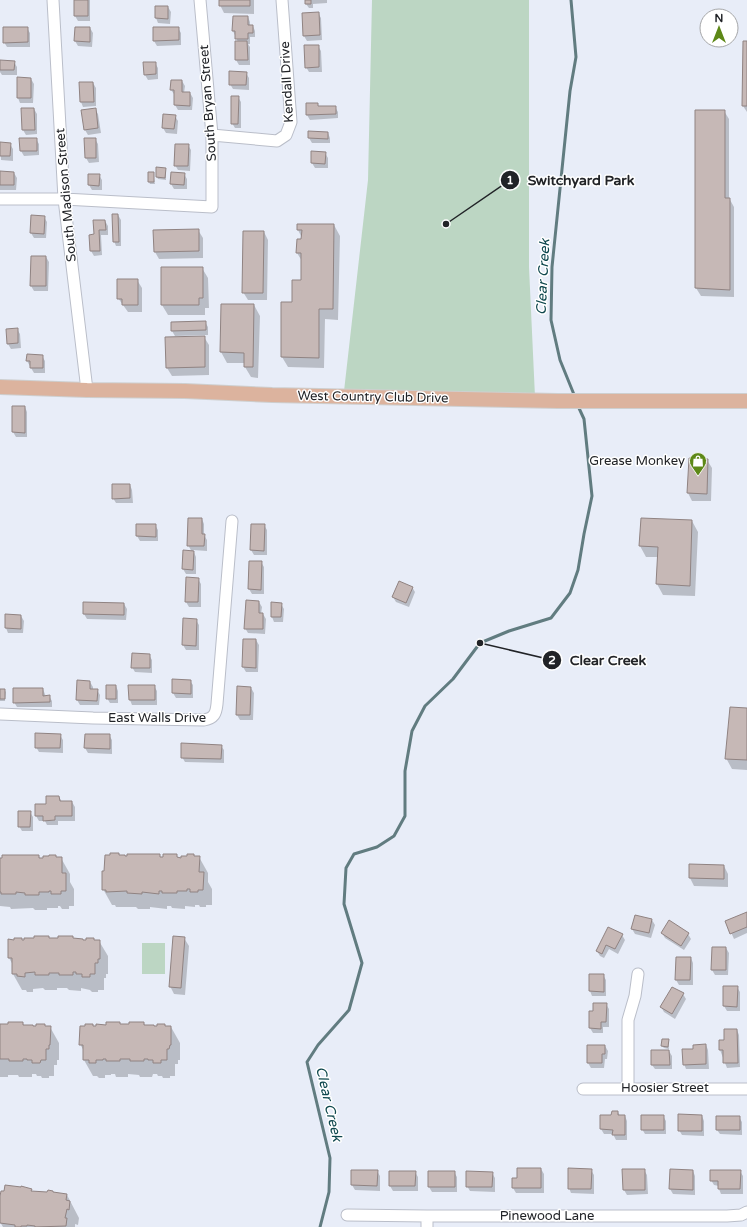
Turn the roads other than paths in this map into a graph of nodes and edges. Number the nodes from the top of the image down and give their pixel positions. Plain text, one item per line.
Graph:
1 (53, 0) edge
2 (200, 0) edge
3 (282, 0) edge
4 (212, 135) junction
5 (0, 199) edge
6 (64, 199) junction
7 (0, 387) edge
8 (87, 390) junction
9 (747, 401) edge
10 (232, 522) dead end
11 (0, 714) edge
12 (638, 974) dead end
13 (583, 1088) dead end
14 (628, 1088) junction
15 (747, 1089) edge
16 (747, 1212) edge
17 (347, 1215) dead end
18 (427, 1222) edge

1 - 6 street, South Madison Street
2 - 4 street, South Bryan Street
3 - 4 street, Kendall Drive
4 - 6 street, South Bryan Street
5 - 6 street
6 - 8 street, South Madison Street
7 - 8 main road, West Country Club Drive
8 - 9 main road, West Country Club Drive
10 - 11 street, East Walls Drive
12 - 14 street
13 - 14 street, Hoosier Street
14 - 15 street, Hoosier Street
16 - 18 street, Pinewood Lane
17 - 18 street, Pinewood Lane

